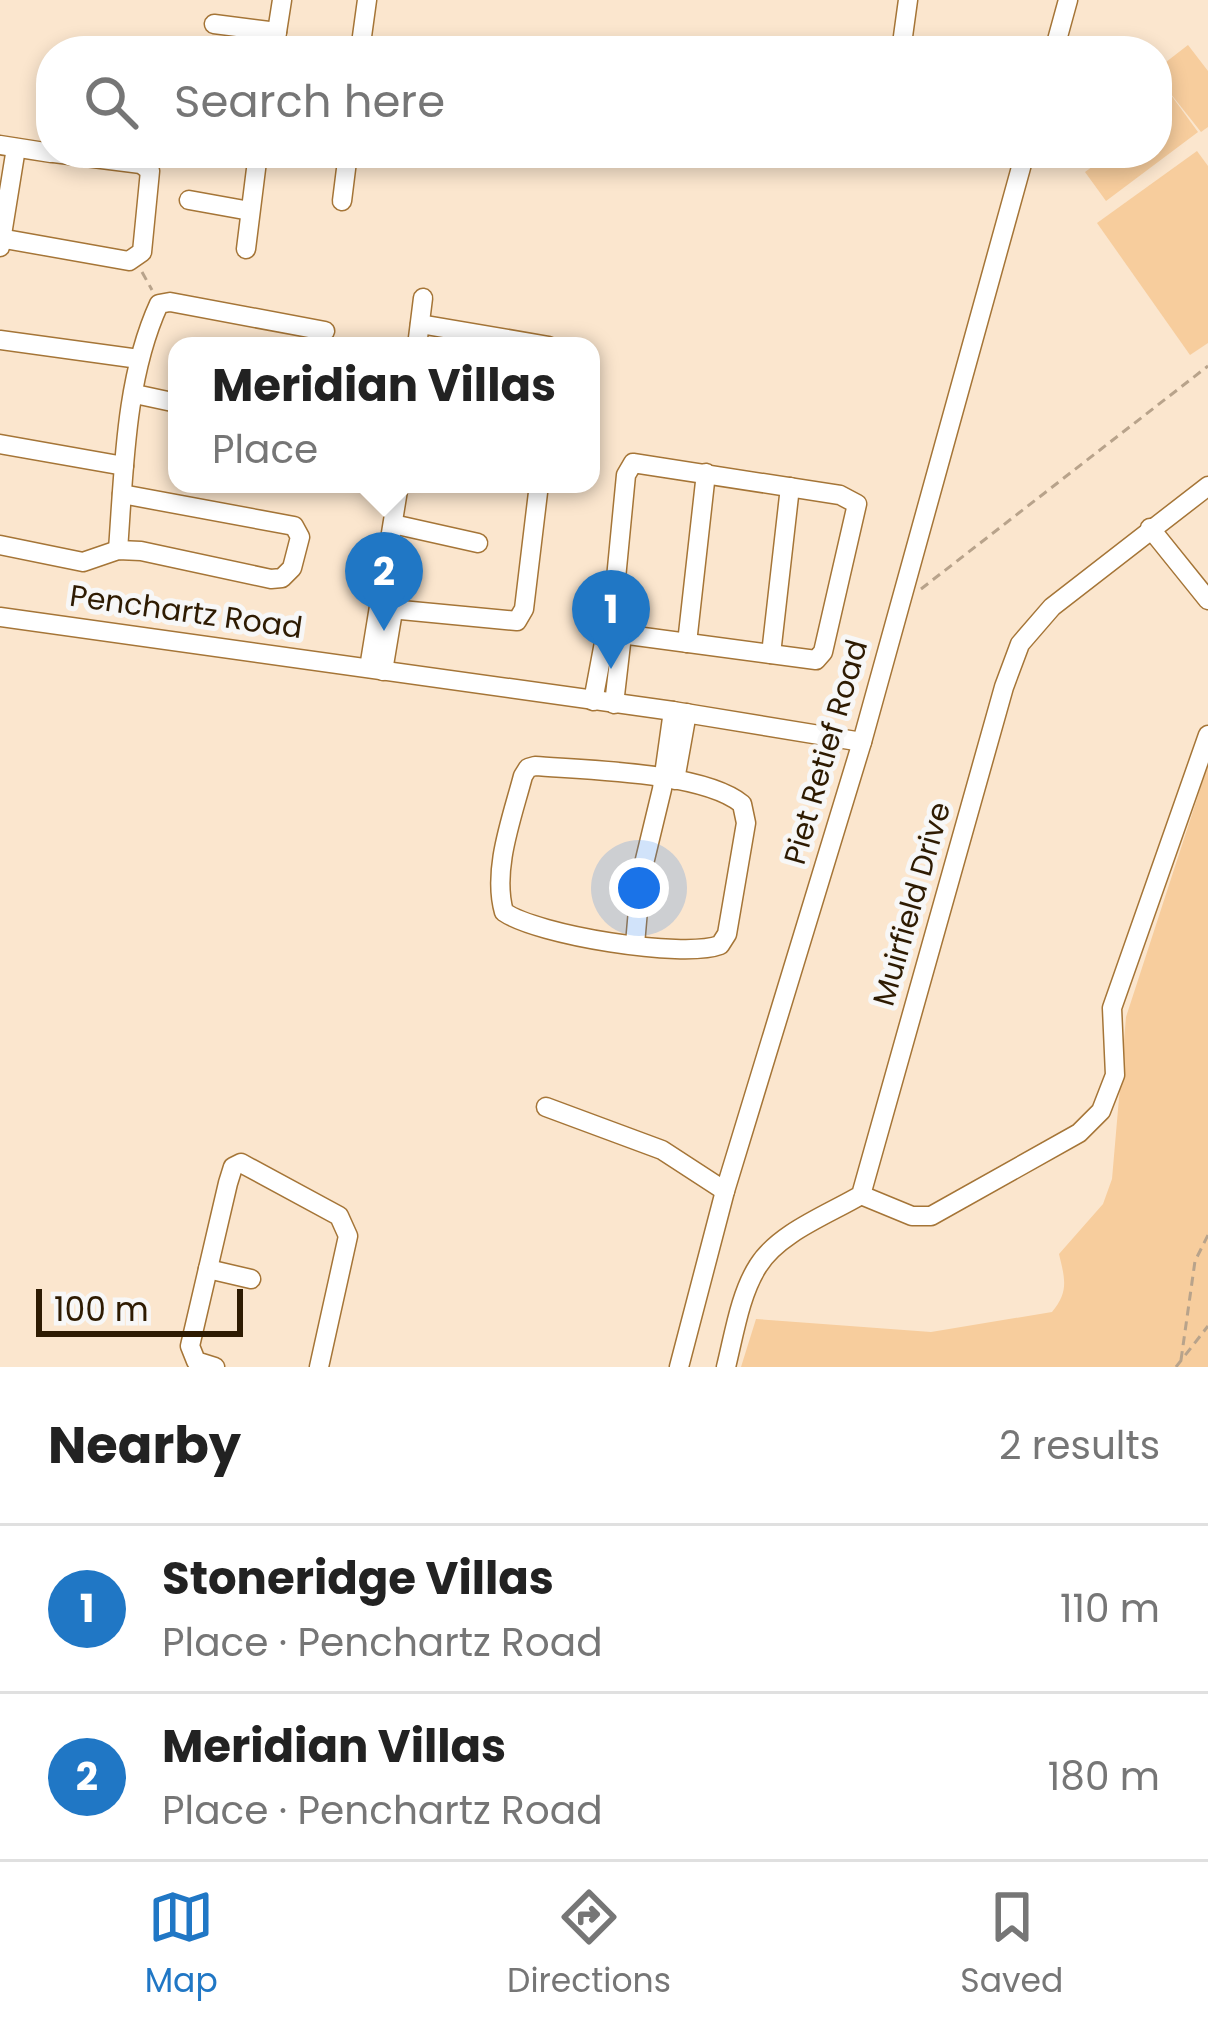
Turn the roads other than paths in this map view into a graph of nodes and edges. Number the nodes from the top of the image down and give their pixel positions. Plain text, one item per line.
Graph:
1 (282, 0) edge
2 (367, 0) edge
3 (908, 0) edge
4 (1068, 0) edge
5 (214, 24) dead end
6 (255, 36) edge
7 (276, 36) edge
8 (362, 36) edge
9 (903, 36) edge
10 (1058, 36) edge
11 (8, 147) edge
12 (146, 168) edge
13 (256, 168) edge
14 (346, 168) edge
15 (1021, 168) edge
16 (189, 200) dead end
17 (342, 201) dead end
18 (250, 211) junction
19 (1, 238) edge
20 (0, 248) edge
21 (246, 249) dead end
22 (423, 298) dead end
23 (420, 324) junction
24 (325, 331) dead end
25 (418, 337) edge
26 (496, 337) edge
27 (0, 340) edge
28 (139, 359) junction
29 (135, 394) junction
30 (168, 401) edge
31 (0, 444) edge
32 (124, 466) junction
33 (706, 473) junction
34 (1208, 486) edge
35 (790, 487) junction
36 (398, 493) edge
37 (538, 493) edge
38 (122, 494) junction
39 (393, 524) junction
40 (1150, 528) junction
41 (478, 543) dead end
42 (0, 545) edge
43 (118, 550) junction
44 (1208, 600) edge
45 (386, 604) junction
46 (0, 616) edge
47 (613, 629) junction
48 (687, 644) junction
49 (771, 654) junction
50 (376, 669) junction
51 (593, 700) junction
52 (614, 704) junction
53 (680, 712) junction
54 (1208, 734) edge
55 (862, 742) junction
56 (667, 782) junction
57 (635, 944) junction
58 (546, 1107) dead end
59 (725, 1191) junction
60 (861, 1195) junction
61 (208, 1269) junction
62 (251, 1279) dead end
63 (215, 1367) edge
64 (319, 1367) edge
65 (679, 1367) edge
66 (726, 1367) edge

1 - 7 street
2 - 8 street
3 - 9 street
4 - 10 street
5 - 6 street
11 - 19 street
12 - 19 street
13 - 18 street
14 - 17 street
15 - 55 street, Piet Retief Road
16 - 18 street
18 - 21 street
19 - 20 street
22 - 23 street
23 - 25 street
23 - 26 street
24 - 28 street
27 - 28 street
28 - 29 street
29 - 30 street
29 - 32 street
31 - 32 street
32 - 38 street
33 - 35 street
33 - 47 street
33 - 48 street
34 - 40 street, Muirfield Drive
35 - 49 street
35 - 49 street
36 - 39 street
37 - 45 street
38 - 43 street
38 - 43 street
39 - 41 street
39 - 45 street
40 - 44 street
40 - 60 street, Muirfield Drive
42 - 43 street
45 - 50 street
46 - 50 street, Penchartz Road
47 - 48 street
47 - 51 street
47 - 52 street
48 - 49 street
50 - 51 street, Penchartz Road
51 - 52 street, Penchartz Road
52 - 53 street, Penchartz Road
53 - 55 street, Penchartz Road
53 - 56 street
54 - 60 street
55 - 59 street, Piet Retief Road
56 - 57 street
56 - 57 street
56 - 57 street
58 - 59 street
59 - 65 street, Piet Retief Road
60 - 66 street
61 - 62 street
61 - 63 street
61 - 64 street

